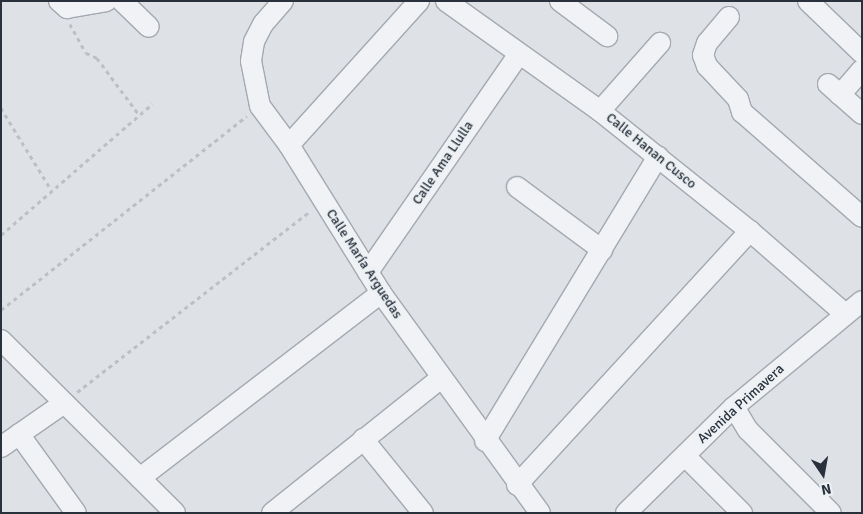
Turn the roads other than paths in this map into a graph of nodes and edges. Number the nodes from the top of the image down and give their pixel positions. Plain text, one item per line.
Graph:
1 (59, 1) edge
2 (106, 1) edge
3 (122, 1) edge
4 (283, 1) edge
5 (419, 1) edge
6 (446, 1) edge
7 (560, 1) edge
8 (808, 1) edge
9 (729, 17) dead end
10 (149, 27) dead end
11 (607, 36) dead end
12 (660, 43) dead end
13 (862, 53) edge
14 (518, 54) junction
15 (862, 70) edge
16 (600, 111) junction
17 (862, 114) edge
18 (289, 145) junction
19 (658, 158) junction
20 (516, 187) dead end
21 (862, 216) edge
22 (750, 231) junction
23 (602, 250) junction
24 (368, 272) junction
25 (381, 293) junction
26 (862, 301) edge
27 (846, 314) junction
28 (1, 340) edge
29 (440, 378) junction
30 (64, 402) junction
31 (734, 407) junction
32 (19, 434) junction
33 (363, 440) junction
34 (485, 441) junction
35 (1, 447) edge
36 (685, 456) junction
37 (140, 478) junction
38 (517, 485) junction
39 (76, 513) edge
40 (175, 513) edge
41 (272, 513) edge
42 (423, 513) edge
43 (540, 513) edge
44 (626, 513) edge
45 (742, 513) edge
46 (831, 513) edge

1 - 2 street
3 - 10 street
4 - 18 street, Calle María Arguedas
5 - 18 street
6 - 14 street, Calle Hanan Cusco
7 - 11 street
8 - 13 street
9 - 21 street
12 - 16 street
14 - 16 street, Calle Hanan Cusco
14 - 24 street, Calle Ama Llulla
15 - 17 street
16 - 19 street, Calle Hanan Cusco
18 - 24 street, Calle María Arguedas
19 - 22 street, Calle Hanan Cusco
19 - 23 street
20 - 23 street
22 - 27 street, Calle Hanan Cusco
22 - 38 street
23 - 34 street
24 - 25 street, Calle María Arguedas
25 - 29 street, Calle María Arguedas
25 - 37 street
26 - 27 street, Avenida Primavera
27 - 31 street, Avenida Primavera
28 - 30 street
29 - 33 street
29 - 34 street, Calle María Arguedas
30 - 32 street
30 - 37 street
31 - 36 street, Avenida Primavera
31 - 46 street
32 - 35 street
32 - 39 street
33 - 41 street
33 - 42 street
34 - 38 street, Calle María Arguedas
36 - 44 street, Avenida Primavera
36 - 45 street
37 - 40 street
38 - 43 street, Calle María Arguedas

